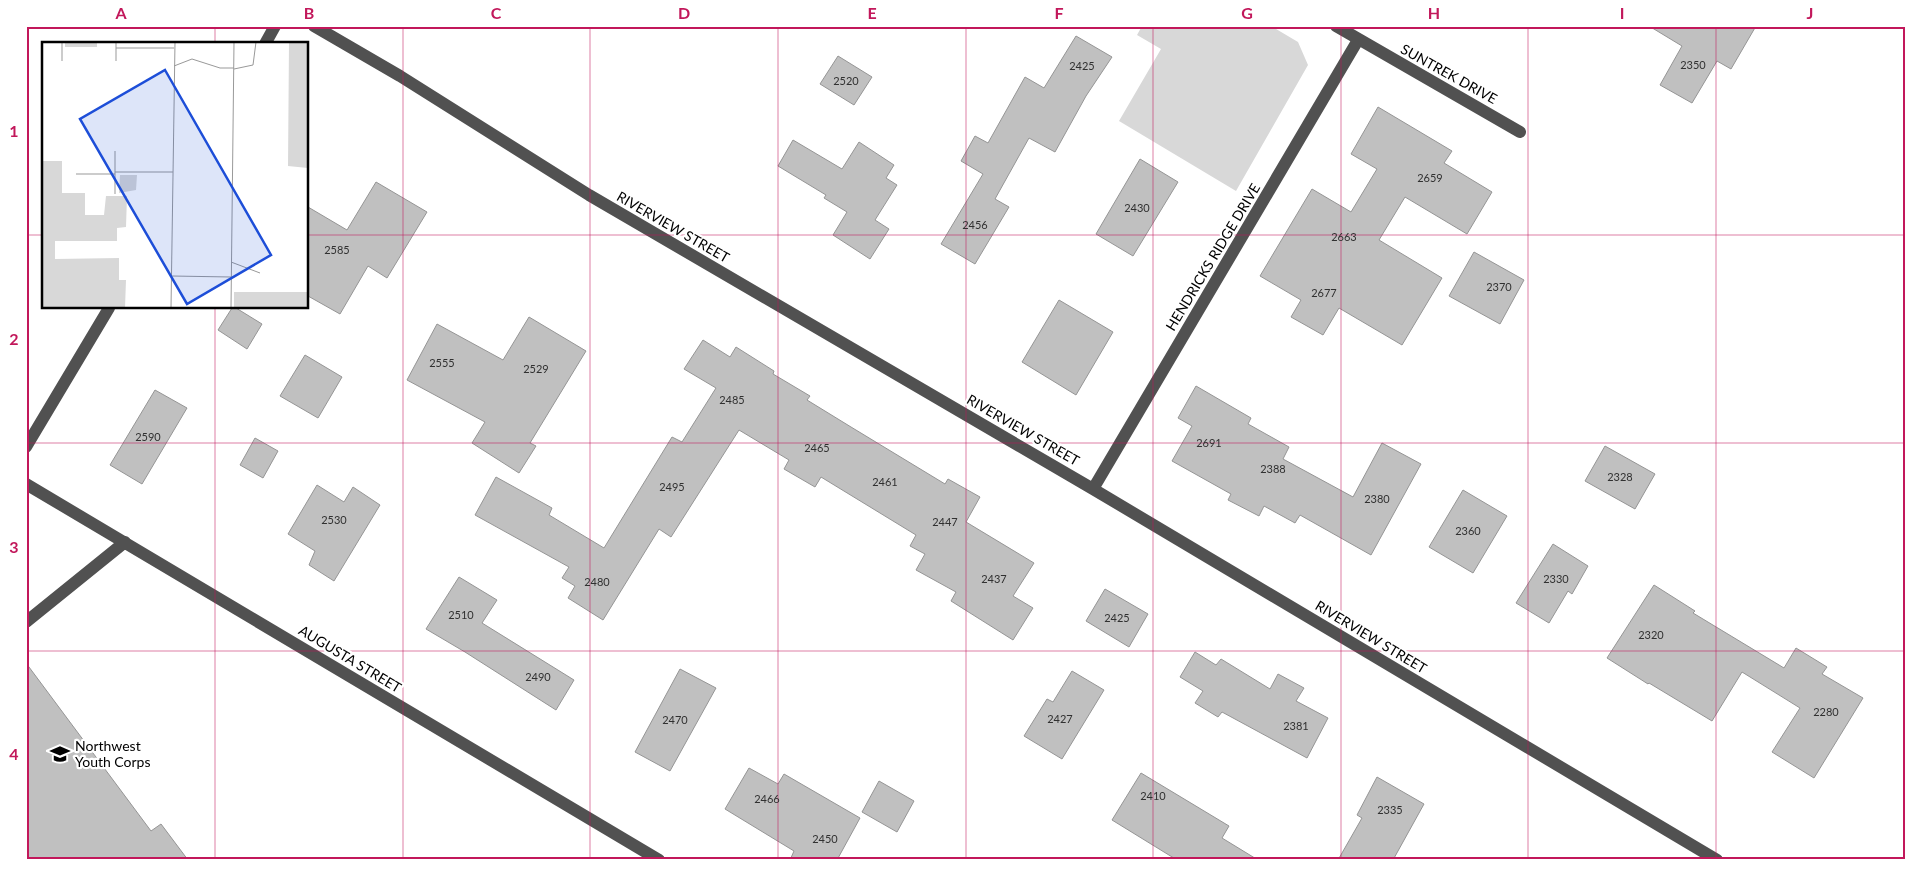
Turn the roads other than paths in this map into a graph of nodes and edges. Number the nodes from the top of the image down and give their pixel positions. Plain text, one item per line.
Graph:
1 (275, 26) edge
2 (314, 26) edge
3 (1338, 27) edge
4 (1358, 40) junction
5 (266, 42) edge
6 (1520, 132) dead end
7 (107, 309) edge
8 (26, 446) edge
9 (26, 484) edge
10 (1094, 489) junction
11 (125, 542) junction
12 (26, 622) edge
13 (659, 860) edge
14 (1717, 860) edge

1 - 5 street
2 - 10 street, RIVERVIEW STREET
3 - 4 street, SUNTREK DRIVE
4 - 6 street, SUNTREK DRIVE
4 - 10 street, HENDRICKS RIDGE DRIVE
7 - 8 street
9 - 11 street, AUGUSTA STREET
10 - 14 street, RIVERVIEW STREET
11 - 12 street
11 - 13 street, AUGUSTA STREET

